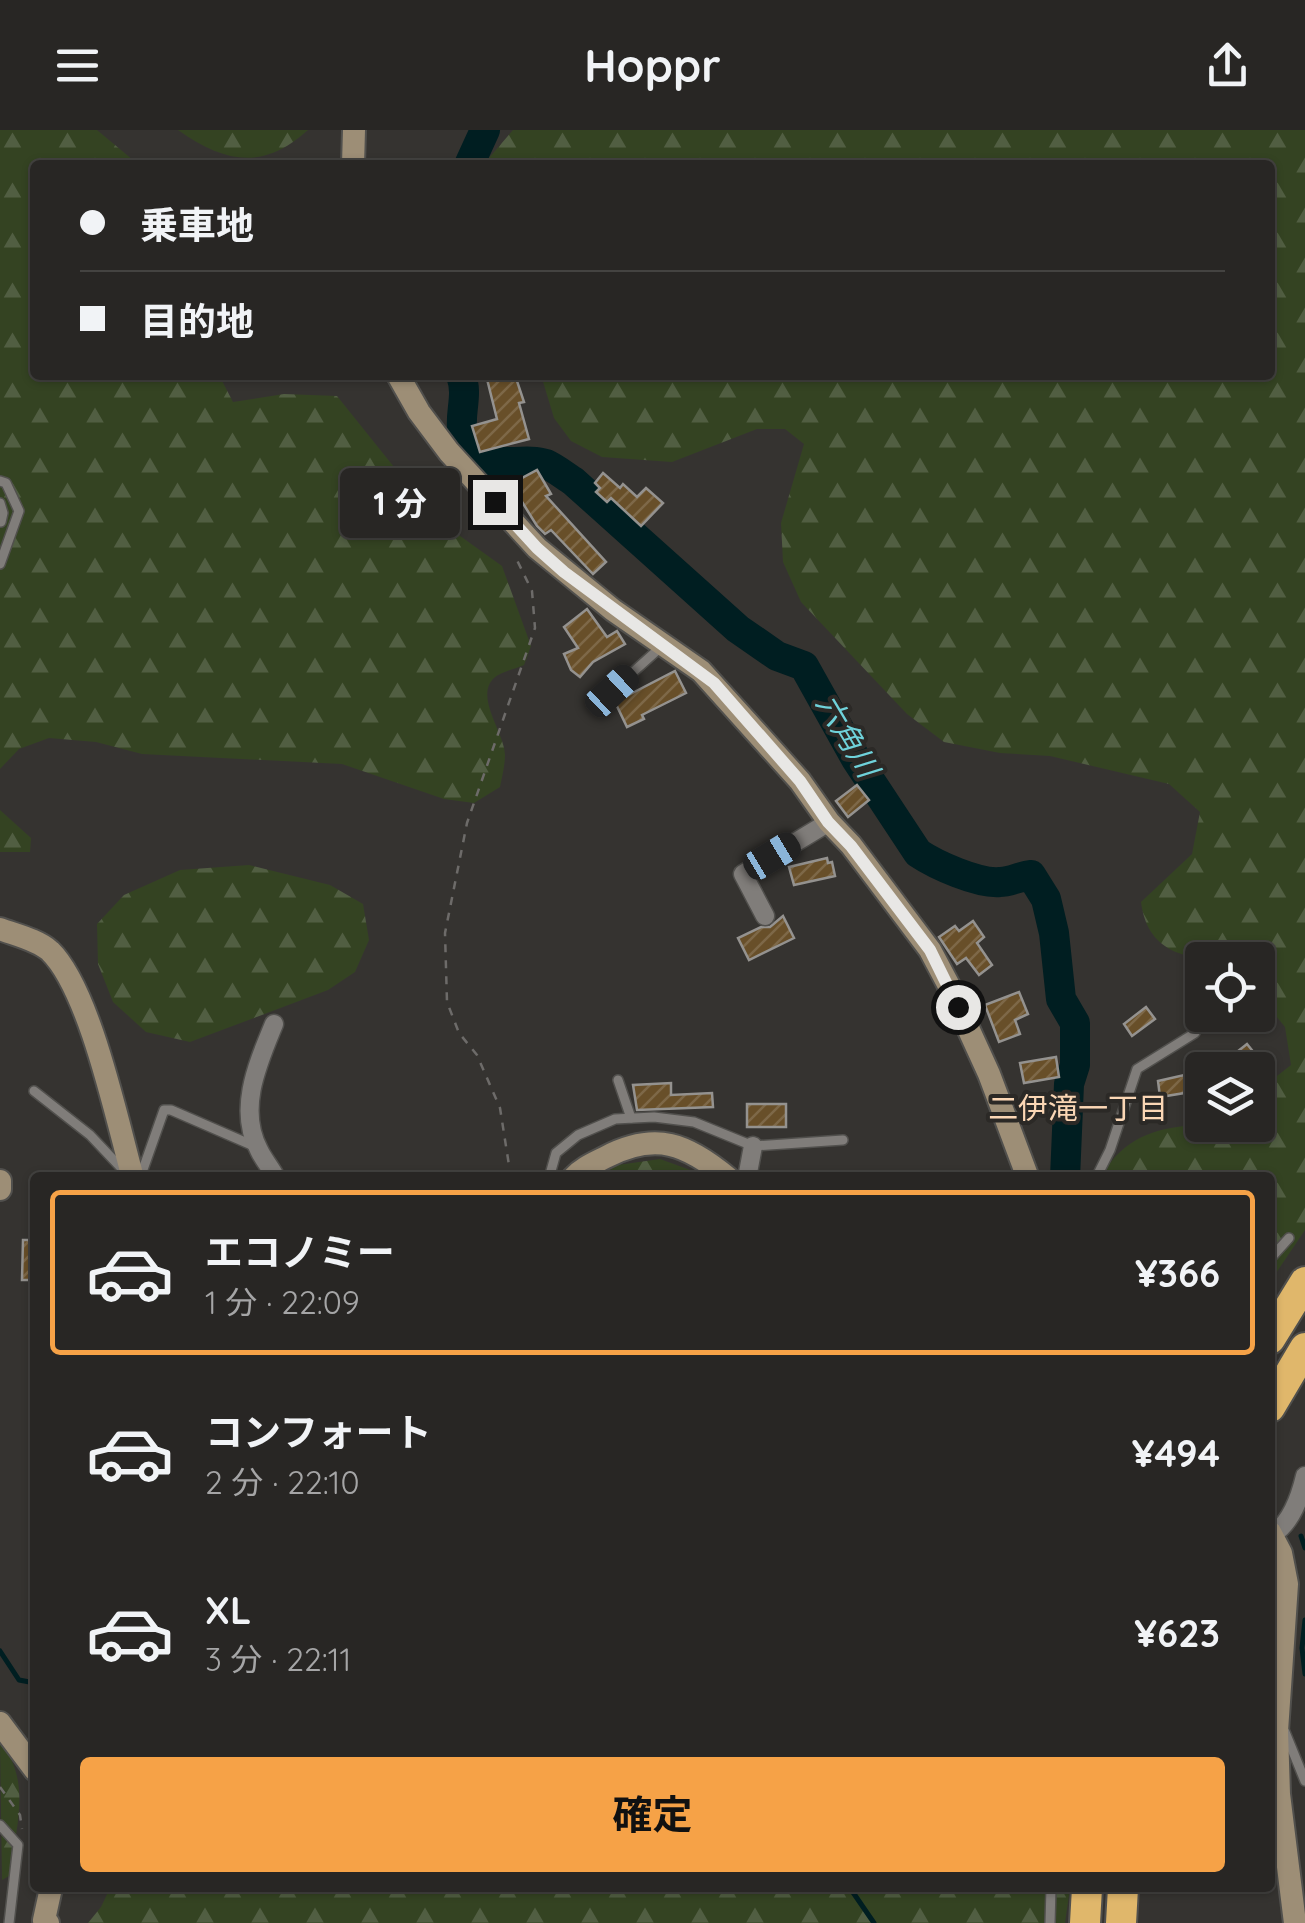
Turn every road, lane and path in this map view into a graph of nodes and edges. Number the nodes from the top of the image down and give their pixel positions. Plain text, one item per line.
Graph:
1 (354, 130) edge
2 (353, 160) edge
3 (401, 380) edge
4 (0, 481) edge
5 (0, 503) edge
6 (1, 522) edge
7 (516, 557) dead end
8 (0, 564) edge
9 (664, 644) junction
10 (612, 691) dead end
11 (828, 822) junction
12 (765, 916) dead end
13 (0, 929) edge
14 (274, 1024) dead end
15 (1194, 1033) dead end
16 (618, 1080) dead end
17 (34, 1091) dead end
18 (631, 1118) junction
19 (843, 1140) dead end
20 (754, 1146) junction
21 (257, 1147) junction
22 (128, 1172) edge
23 (132, 1172) edge
24 (137, 1172) edge
25 (272, 1172) edge
26 (509, 1172) edge
27 (551, 1172) edge
28 (578, 1172) edge
29 (720, 1172) edge
30 (748, 1172) edge
31 (1026, 1172) edge
32 (1099, 1172) edge
33 (1289, 1238) dead end
34 (1275, 1253) edge
35 (1305, 1282) edge
36 (1275, 1331) edge
37 (1305, 1348) edge
38 (1275, 1398) edge
39 (1305, 1476) edge
40 (1284, 1528) edge
41 (1275, 1695) edge
42 (1275, 1718) edge
43 (0, 1724) edge
44 (30, 1763) edge
45 (1275, 1780) edge
46 (1305, 1781) edge
47 (0, 1787) edge
48 (0, 1826) edge
49 (18, 1845) junction
50 (50, 1892) edge
51 (1052, 1892) edge
52 (1087, 1892) edge
53 (1124, 1892) edge
54 (44, 1922) edge
55 (9, 1923) edge
56 (1050, 1923) edge
57 (1085, 1923) edge
58 (1121, 1923) edge
59 (1294, 1923) edge

1 - 2 street
3 - 9 street
4 - 8 lane
5 - 6 lane
7 - 26 path
9 - 10 lane
9 - 11 street
11 - 12 street
11 - 31 street
13 - 23 street
14 - 21 street
15 - 32 lane
16 - 18 lane
17 - 22 lane
18 - 20 lane
18 - 27 lane
19 - 20 lane
20 - 30 street
21 - 24 lane
21 - 25 street
28 - 29 street
33 - 34 lane
35 - 36 highway
37 - 38 highway
39 - 40 street
40 - 41 street
42 - 46 lane
43 - 44 street
45 - 59 street
47 - 49 path
48 - 49 lane
49 - 55 lane
50 - 54 street
51 - 56 lane
52 - 57 highway
53 - 58 highway

